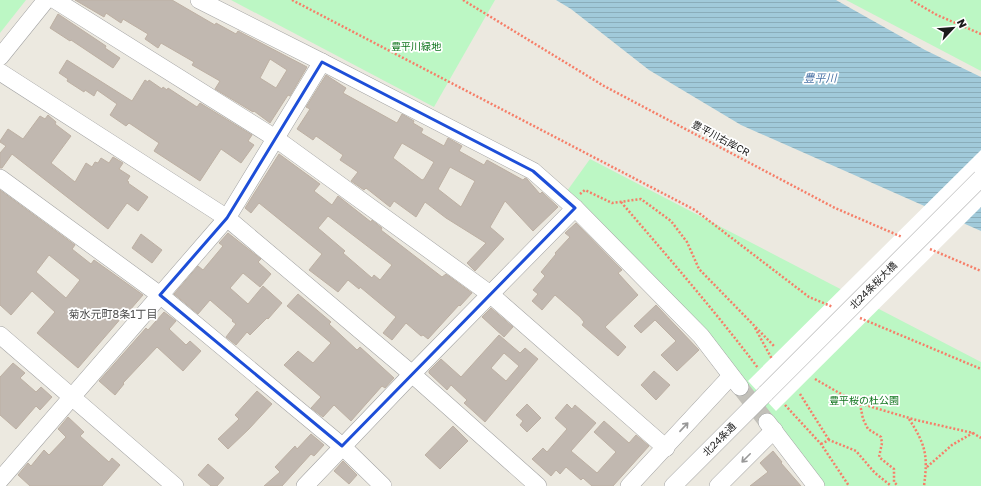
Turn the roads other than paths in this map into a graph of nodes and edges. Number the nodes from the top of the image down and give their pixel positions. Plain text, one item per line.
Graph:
1 (46, 0) edge
2 (55, 0) edge
3 (199, 0) edge
4 (0, 57) edge
5 (322, 62) junction
6 (0, 72) edge
7 (275, 138) junction
8 (0, 178) edge
9 (981, 178) edge
10 (572, 206) junction
11 (227, 218) junction
12 (490, 294) junction
13 (160, 295) junction
14 (0, 335) edge
15 (412, 374) junction
16 (766, 393) joint
17 (72, 396) junction
18 (342, 446) junction
19 (666, 448) junction
20 (3, 480) edge
21 (175, 486) edge
22 (305, 486) edge
23 (383, 486) edge
24 (538, 486) edge
25 (629, 486) edge
26 (673, 486) edge
27 (718, 486) edge
28 (816, 486) edge

1 - 4 street
2 - 7 street
3 - 5 street
5 - 7 street
5 - 10 street
6 - 11 street
7 - 11 street
7 - 12 street
8 - 13 street
9 - 16 street, 北24条桜大橋, bridge
10 - 12 street
19 -> 10 street
11 - 13 street
11 - 15 street
12 - 15 street
12 - 19 street
13 - 17 street
13 - 18 street
14 - 17 street
15 - 18 street
15 - 24 street
16 - 26 street, 北24条通
17 - 20 street
17 - 21 street
18 - 22 street
18 - 23 street
19 - 25 street
28 -> 27 street

